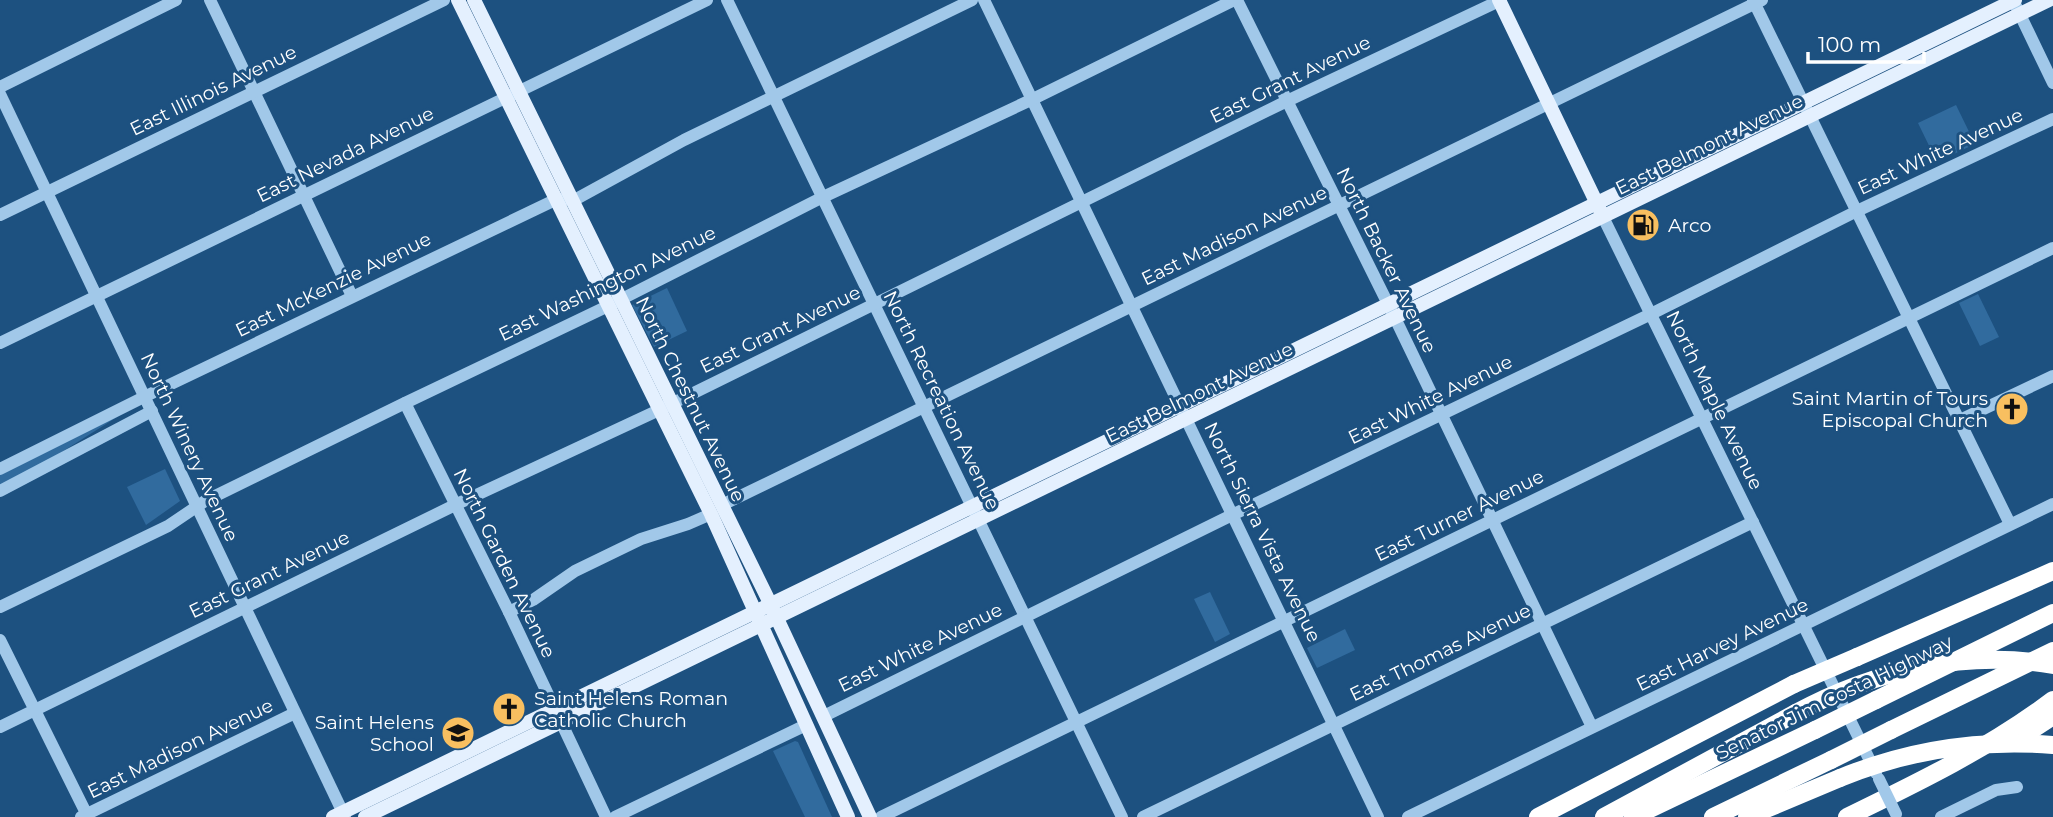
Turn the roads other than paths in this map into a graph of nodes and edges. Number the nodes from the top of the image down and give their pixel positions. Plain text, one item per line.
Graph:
1 (176, 0) edge
2 (210, 0) edge
3 (444, 0) edge
4 (458, 0) edge
5 (474, 0) edge
6 (706, 0) edge
7 (727, 0) edge
8 (972, 0) edge
9 (984, 0) edge
10 (1236, 0) edge
11 (1500, 0) edge
12 (2049, 0) edge
13 (1756, 1) edge
14 (2015, 4) edge
15 (2053, 83) edge
16 (0, 87) edge
17 (254, 90) junction
18 (0, 93) edge
19 (512, 95) junction
20 (772, 97) junction
21 (1033, 99) junction
22 (1287, 101) junction
23 (1549, 105) junction
24 (1808, 109) junction
25 (2053, 119) edge
26 (47, 192) junction
27 (303, 194) junction
28 (821, 198) junction
29 (562, 199) junction
30 (1082, 203) junction
31 (1339, 205) junction
32 (1600, 210) junction
33 (1857, 211) junction
34 (0, 215) edge
35 (2053, 247) edge
36 (98, 296) junction
37 (352, 296) junction
38 (614, 303) junction
39 (875, 304) junction
40 (1131, 307) junction
41 (1392, 311) junction
42 (1651, 314) junction
43 (1909, 317) junction
44 (0, 343) edge
45 (2053, 376) edge
46 (146, 396) junction
47 (405, 403) junction
48 (665, 407) junction
49 (923, 408) junction
50 (152, 411) junction
51 (1184, 412) junction
52 (1441, 415) junction
53 (1702, 418) junction
54 (1958, 421) junction
55 (0, 469) edge
56 (0, 491) edge
57 (2053, 504) edge
58 (456, 505) junction
59 (198, 507) junction
60 (716, 509) junction
61 (975, 514) junction
62 (1232, 515) junction
63 (1491, 520) junction
64 (1753, 522) junction
65 (2010, 524) junction
66 (2053, 570) edge
67 (2053, 581) edge
68 (0, 607) edge
69 (244, 608) junction
70 (774, 611) junction
71 (509, 612) junction
72 (2053, 613) edge
73 (1025, 617) junction
74 (758, 619) junction
75 (1284, 621) junction
76 (1543, 624) junction
77 (1804, 626) junction
78 (0, 640) edge
79 (2053, 651) edge
80 (1857, 657) junction
81 (2053, 665) edge
82 (2053, 700) edge
83 (34, 709) junction
84 (295, 713) junction
85 (557, 716) junction
86 (824, 716) junction
87 (2053, 716) edge
88 (1076, 722) junction
89 (1335, 724) junction
90 (806, 725) junction
91 (0, 727) edge
92 (1592, 727) junction
93 (2053, 745) edge
94 (2017, 787) dead end
95 (1855, 813) edge
96 (340, 815) edge
97 (1896, 815) edge
98 (86, 816) edge
99 (365, 817) edge
100 (606, 817) edge
101 (615, 817) edge
102 (848, 817) edge
103 (860, 817) edge
104 (870, 817) edge
105 (881, 817) edge
106 (1122, 817) edge
107 (1143, 817) edge
108 (1378, 817) edge
109 (1408, 817) edge
110 (1538, 817) edge
111 (1604, 817) edge
112 (1633, 817) edge
113 (1713, 817) edge
114 (1747, 817) edge
115 (1941, 817) edge

1 - 16 street
2 - 17 street
3 - 17 street, East Illinois Avenue
4 - 19 main road, North Chestnut Avenue
5 - 19 main road, North Chestnut Avenue
6 - 19 street, East Nevada Avenue
7 - 20 street, North Recreation Avenue
8 - 20 street, East McKenzie Avenue
9 - 21 street, North Sierra Vista Avenue
10 - 21 street, East Washington Avenue
10 - 22 street, North Backer Avenue
11 - 22 street, East Grant Avenue
11 - 23 main road, North Maple Avenue
12 - 14 main road, East Belmont Avenue
13 - 23 street, East Madison Avenue
13 - 24 street
14 - 15 street
14 - 24 main road, East Belmont Avenue
17 - 26 street, East Illinois Avenue
17 - 27 street
18 - 26 street, North Winery Avenue
19 - 27 street, East Nevada Avenue
19 - 29 main road, North Chestnut Avenue
20 - 28 street, North Recreation Avenue
20 - 29 street, East McKenzie Avenue
21 - 28 street, East Washington Avenue
21 - 30 street, North Sierra Vista Avenue
22 - 30 street, East Grant Avenue
22 - 31 street, North Backer Avenue
23 - 31 street, East Madison Avenue
23 - 32 main road, North Maple Avenue
24 - 32 main road, East Belmont Avenue
24 - 33 street
25 - 33 street, East White Avenue
26 - 34 street, East Illinois Avenue
26 - 36 street, North Winery Avenue
27 - 36 street, East Nevada Avenue
27 - 37 street
28 - 38 street, East Washington Avenue
28 - 39 street, North Recreation Avenue
29 - 37 street, East McKenzie Avenue
29 - 38 main road, North Chestnut Avenue
30 - 39 street, East Grant Avenue
30 - 40 street, North Sierra Vista Avenue
31 - 40 street, East Madison Avenue
31 - 41 street, North Backer Avenue
32 - 41 main road, East Belmont Avenue
32 - 42 street, North Maple Avenue
33 - 42 street, East White Avenue
33 - 43 street
35 - 43 street, East Turner Avenue
36 - 44 street, East Nevada Avenue
36 - 46 street, North Winery Avenue
37 - 46 street, East McKenzie Avenue
38 - 47 street, East Washington Avenue
38 - 48 main road, North Chestnut Avenue
39 - 48 street, East Grant Avenue
39 - 49 street, North Recreation Avenue
40 - 49 street, East Madison Avenue
40 - 51 street, North Sierra Vista Avenue
41 - 51 main road, East Belmont Avenue
41 - 52 street, North Backer Avenue
42 - 52 street, East White Avenue
42 - 53 street, North Maple Avenue
43 - 53 street, East Turner Avenue
43 - 54 street
45 - 54 street
46 - 50 street, North Winery Avenue
46 - 55 street, East McKenzie Avenue
47 - 58 street, North Garden Avenue
47 - 59 street, East Washington Avenue
48 - 58 street, East Grant Avenue
48 - 60 main road, North Chestnut Avenue
49 - 60 street, East Madison Avenue
49 - 61 street, North Recreation Avenue
50 - 56 street
50 - 59 street, North Winery Avenue
51 - 61 main road, East Belmont Avenue
51 - 62 street, North Sierra Vista Avenue
52 - 62 street, East White Avenue
52 - 63 street, North Backer Avenue
53 - 63 street, East Turner Avenue
53 - 64 street, North Maple Avenue
54 - 65 street
57 - 65 street, East Harvey Avenue
58 - 69 street, East Grant Avenue
58 - 71 street, North Garden Avenue
59 - 68 street, East Washington Avenue
59 - 69 street, North Winery Avenue
60 - 70 main road, North Chestnut Avenue
60 - 71 street, East Madison Avenue
60 - 74 main road, North Chestnut Avenue
61 - 70 main road, East Belmont Avenue
61 - 73 street, North Recreation Avenue
62 - 73 street, East White Avenue
62 - 75 street, North Sierra Vista Avenue
63 - 75 street, East Turner Avenue
63 - 76 street, North Backer Avenue
64 - 76 street, East Thomas Avenue
64 - 77 street, North Maple Avenue
65 - 77 street, East Harvey Avenue
66 - 80 highway
67 - 80 highway
69 - 83 street, East Grant Avenue
69 - 84 street, North Winery Avenue
70 - 74 main road, East Belmont Avenue
70 - 86 main road, North Chestnut Avenue
71 - 85 street, North Garden Avenue
72 - 112 highway, Senator Jim Costa Highway, bridge
73 - 86 street, East White Avenue
73 - 88 street, North Recreation Avenue
74 - 85 main road, East Belmont Avenue
74 - 90 main road, North Chestnut Avenue
75 - 88 street, East Turner Avenue
75 - 89 street, North Sierra Vista Avenue
76 - 89 street, East Thomas Avenue
76 - 92 street, North Backer Avenue
77 - 92 street, East Harvey Avenue
77 - 97 street, North Maple Avenue, bridge
78 - 83 street
79 - 113 highway, bridge
80 - 110 highway, bridge
81 - 111 highway, bridge
82 - 95 highway
83 - 91 street, East Grant Avenue
83 - 98 street
84 - 96 street, North Winery Avenue
84 - 98 street, East Madison Avenue
85 - 96 main road, East Belmont Avenue
85 - 99 main road, East Belmont Avenue
85 - 100 street, North Garden Avenue
86 - 104 main road, North Chestnut Avenue
87 - 95 highway
88 - 105 street, East Turner Avenue
88 - 106 street, North Recreation Avenue
89 - 107 street, East Thomas Avenue
89 - 108 street, North Sierra Vista Avenue
90 - 101 street
90 - 102 main road, North Chestnut Avenue
90 - 103 main road
92 - 109 street, East Harvey Avenue
93 - 114 highway, bridge
94 - 115 street

